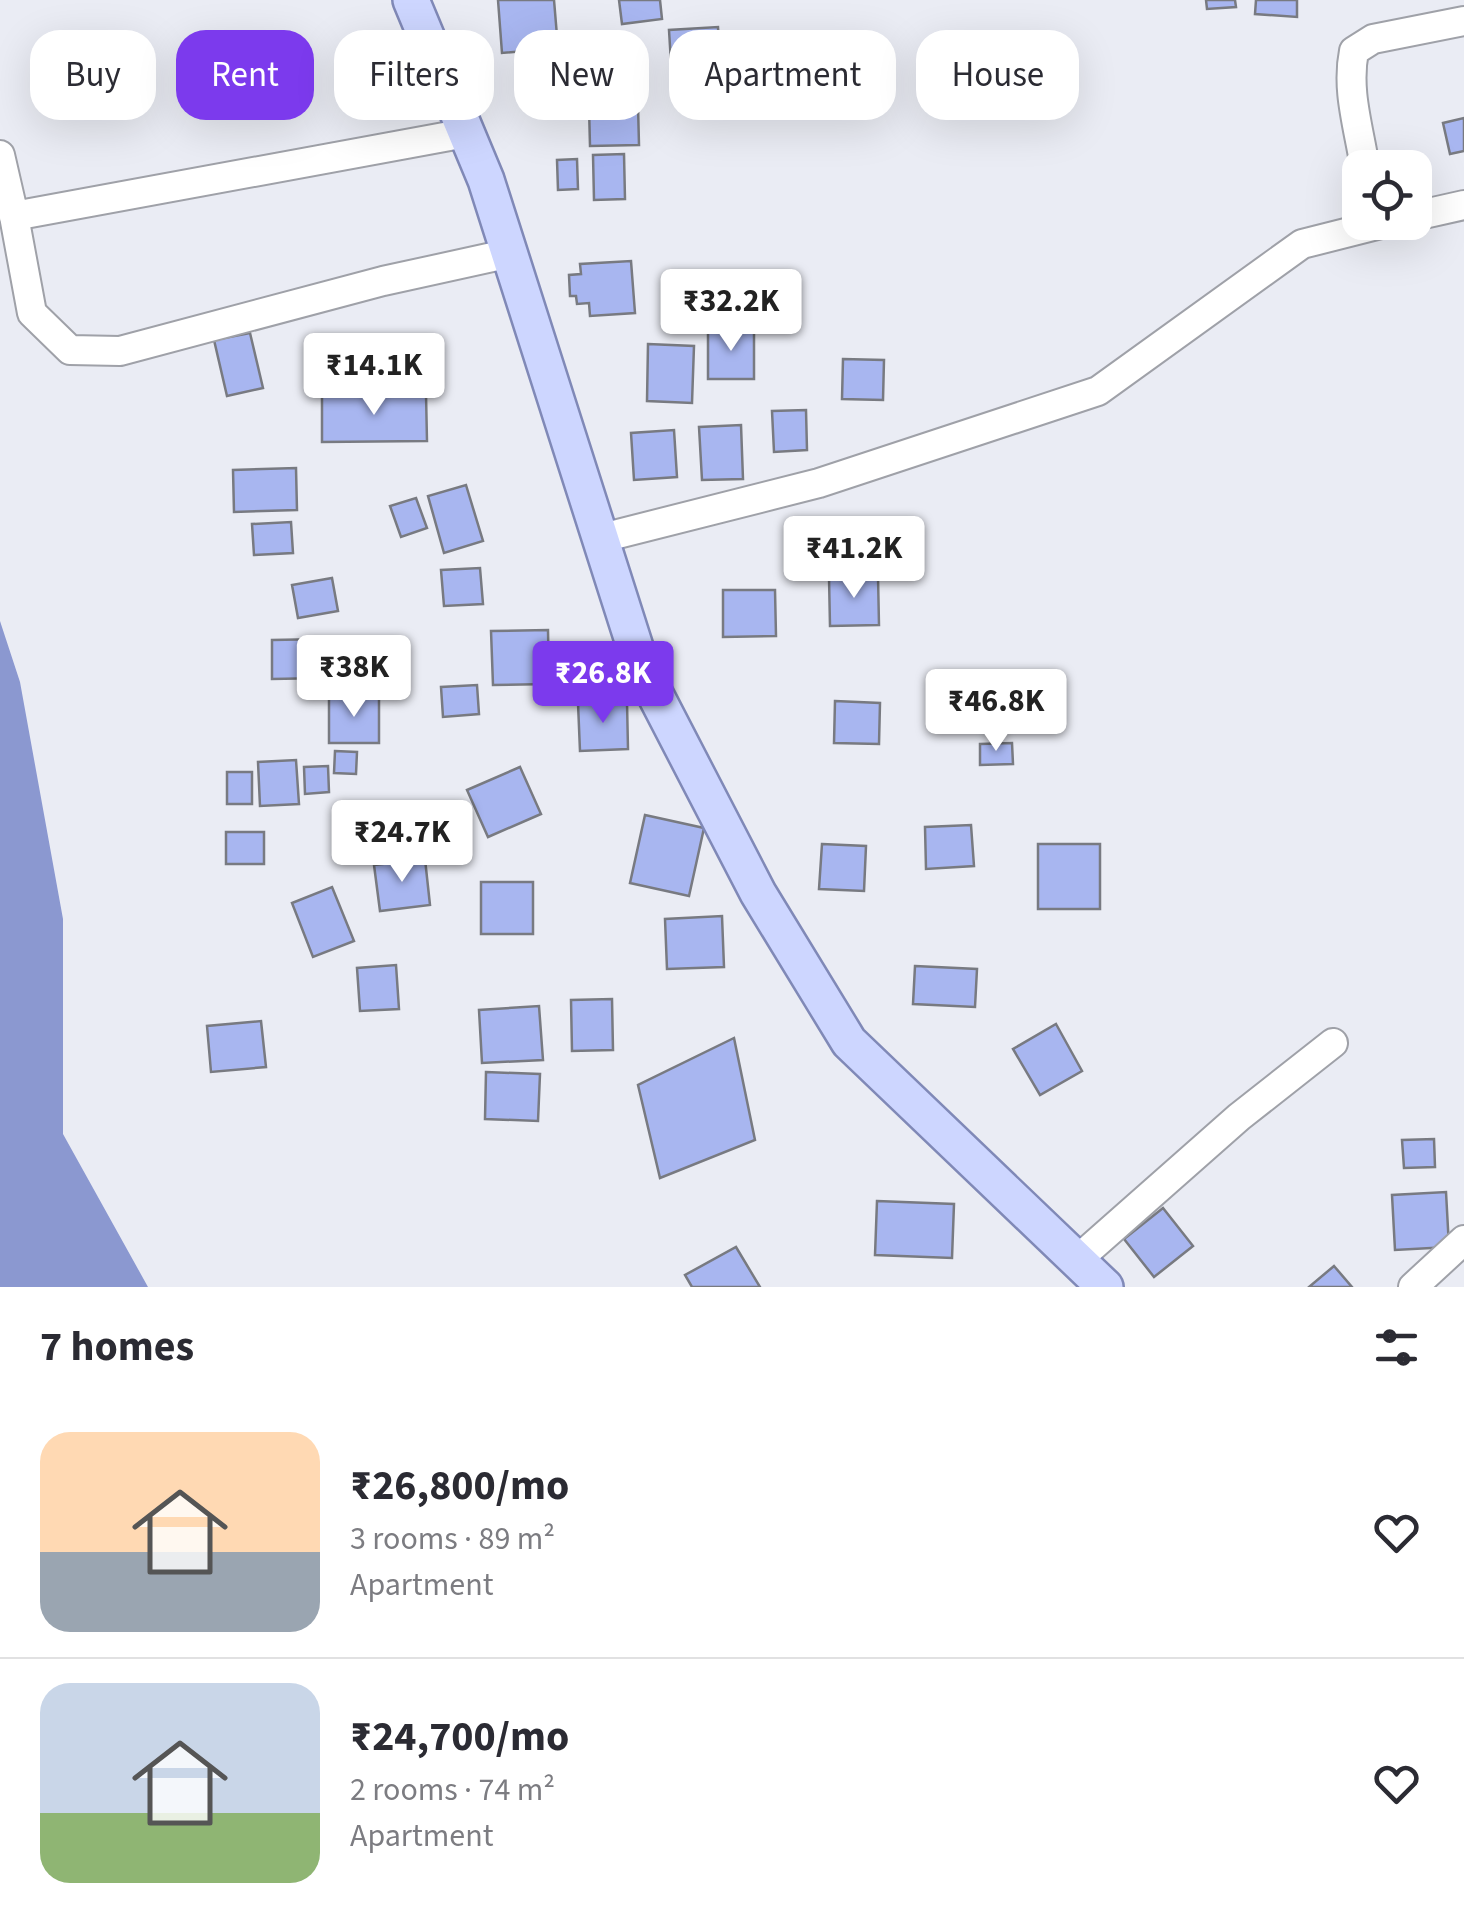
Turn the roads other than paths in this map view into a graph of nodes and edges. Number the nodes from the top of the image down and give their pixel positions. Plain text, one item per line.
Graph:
1 (411, 0) edge
2 (1464, 21) edge
3 (466, 133) junction
4 (1361, 150) edge
5 (0, 155) edge
6 (1464, 204) edge
7 (1432, 212) edge
8 (14, 216) junction
9 (1342, 234) edge
10 (511, 253) junction
11 (602, 538) junction
12 (1334, 1043) dead end
13 (1464, 1240) edge
14 (1076, 1260) junction
15 (1105, 1287) edge
16 (1412, 1287) edge

1 - 3 main road
2 - 4 street
3 - 8 street
3 - 10 main road
5 - 8 street
6 - 7 street
8 - 10 street
9 - 11 street
10 - 11 main road
11 - 14 main road
12 - 14 street
13 - 16 street
14 - 15 main road

